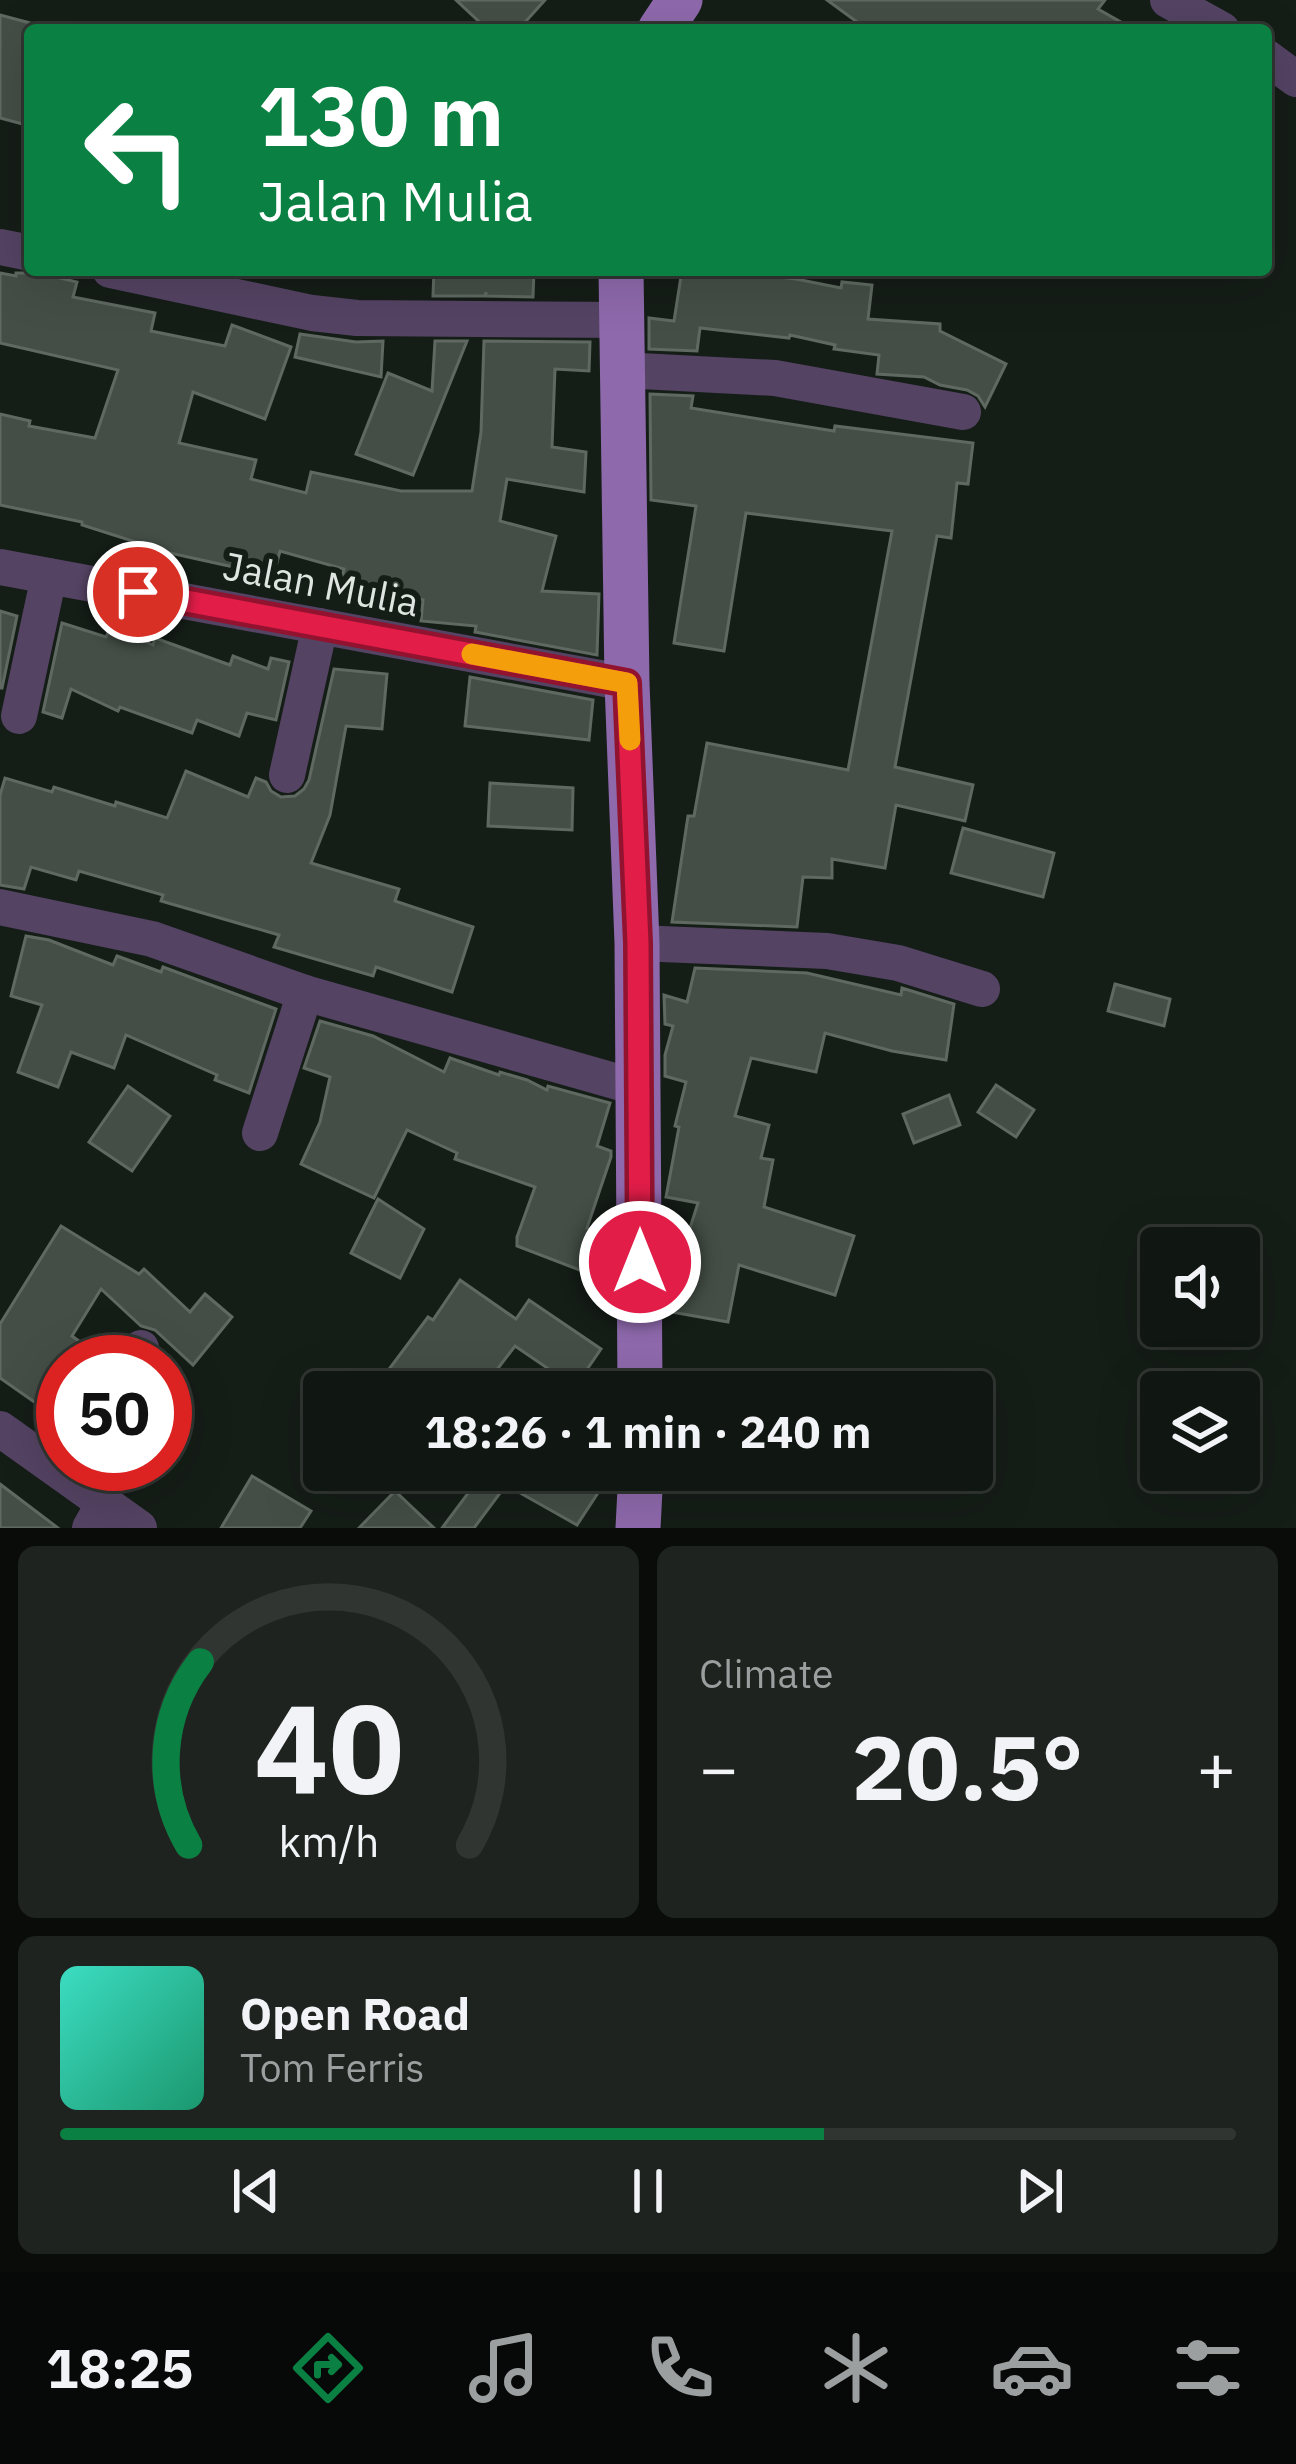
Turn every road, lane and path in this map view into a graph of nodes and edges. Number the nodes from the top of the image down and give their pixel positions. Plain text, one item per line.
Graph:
1 (1168, 0) edge
2 (1211, 24) edge
3 (140, 276) edge
4 (621, 276) edge
5 (622, 320) junction
6 (621, 370) junction
7 (963, 412) dead end
8 (0, 567) edge
9 (50, 576) junction
10 (320, 626) junction
11 (627, 683) junction
12 (19, 716) dead end
13 (287, 775) dead end
14 (0, 907) edge
15 (638, 943) junction
16 (982, 988) dead end
17 (304, 993) junction
18 (639, 1088) junction
19 (260, 1133) dead end
20 (640, 1371) edge
21 (0, 1429) edge
22 (36, 1451) edge
23 (640, 1491) edge
24 (97, 1515) edge
25 (139, 1528) edge
26 (638, 1528) edge

1 - 2 street
3 - 5 street
4 - 5 main road
5 - 6 main road
6 - 7 street
6 - 11 main road
8 - 9 street, Jalan Mulia
9 - 10 street, Jalan Mulia
9 - 12 street
10 - 11 street, Jalan Mulia
10 - 13 street
11 - 15 main road
14 - 17 street
15 - 16 street
15 - 18 main road
17 - 18 street
17 - 19 street
18 - 20 main road
21 - 22 street
23 - 26 main road
24 - 25 street

